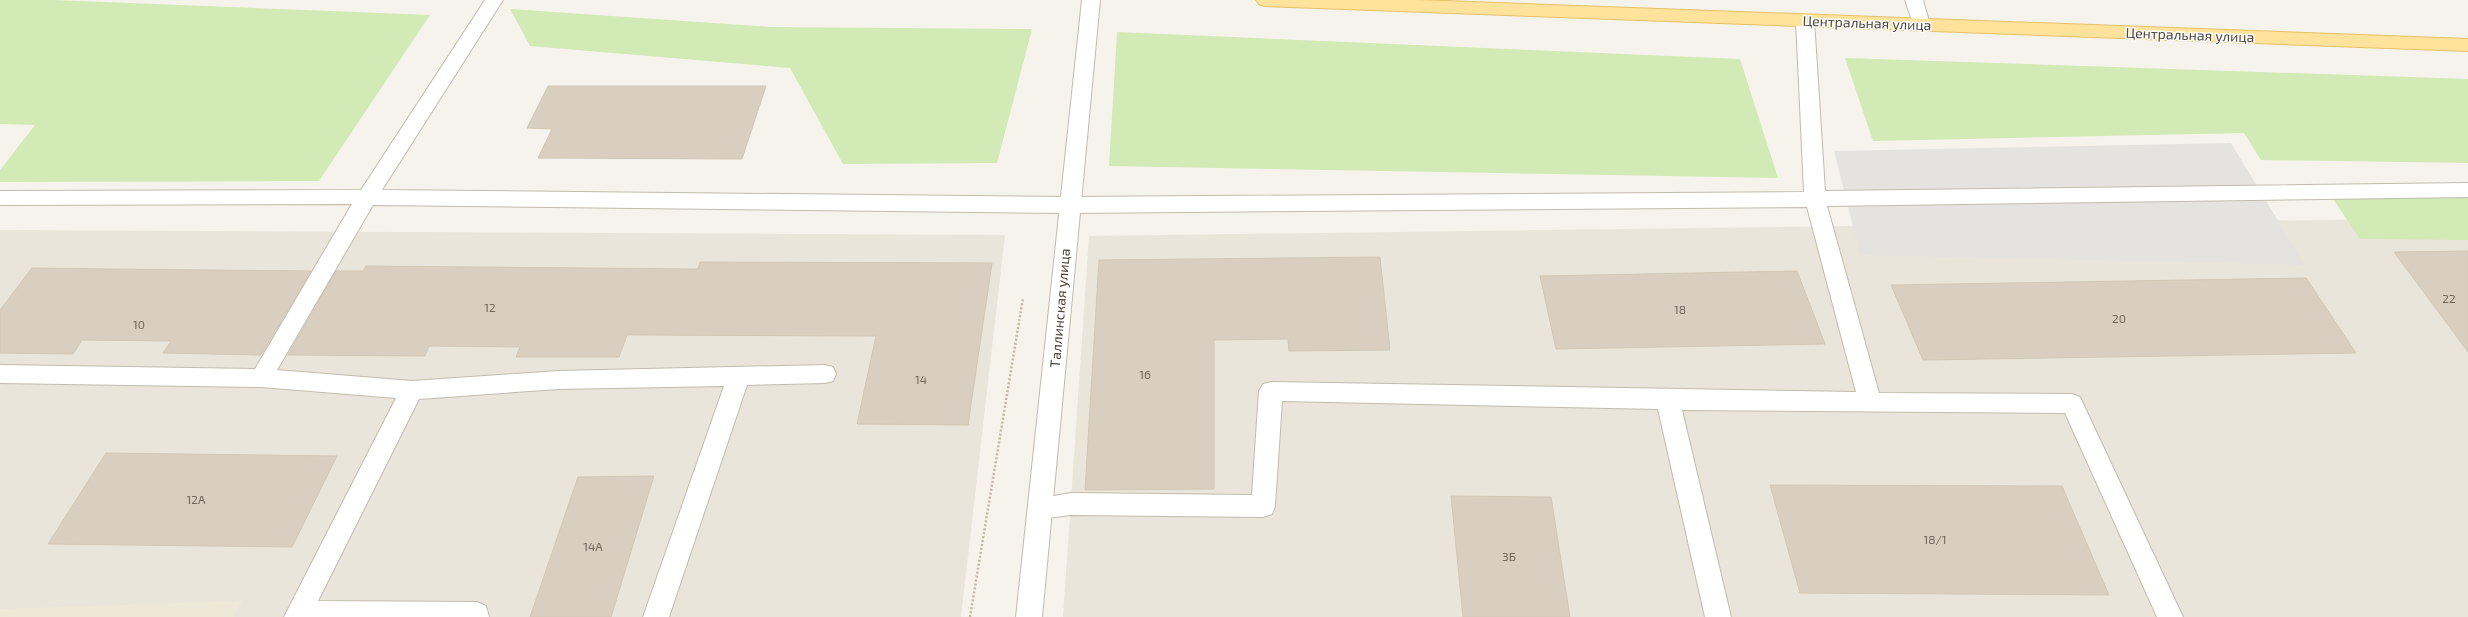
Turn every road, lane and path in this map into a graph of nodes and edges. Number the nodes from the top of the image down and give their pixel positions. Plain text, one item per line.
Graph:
1 (494, 0) edge
2 (1091, 0) edge
3 (1265, 0) edge
4 (1914, 0) edge
5 (1390, 2) edge
6 (1805, 20) junction
7 (1921, 25) junction
8 (2468, 45) edge
9 (2468, 190) edge
10 (367, 197) junction
11 (0, 198) edge
12 (1815, 199) junction
13 (1070, 206) junction
14 (1025, 291) dead end
15 (0, 374) edge
16 (825, 374) dead end
17 (740, 376) junction
18 (261, 378) junction
19 (412, 390) junction
20 (1668, 400) junction
21 (1870, 402) junction
22 (1040, 508) junction
23 (298, 615) edge
24 (476, 617) edge
25 (656, 617) edge
26 (970, 617) edge
27 (1029, 617) edge
28 (1718, 617) edge
29 (2170, 617) edge

1 - 10 street
2 - 13 street, Таллинская улица
3 - 5 main road, Центральная улица
4 - 7 street
5 - 6 main road, Центральная улица
6 - 7 main road, Центральная улица
6 - 12 street
7 - 8 main road, Центральная улица
9 - 12 street
10 - 11 street
10 - 13 street
10 - 18 street
12 - 13 street
12 - 21 street
13 - 22 street, Таллинская улица
14 - 26 path
15 - 18 street
16 - 17 street
17 - 19 street
17 - 25 street
18 - 19 street
19 - 23 street
20 - 21 street
20 - 22 street
20 - 28 street
21 - 29 street
22 - 27 street, Таллинская улица
23 - 24 street

